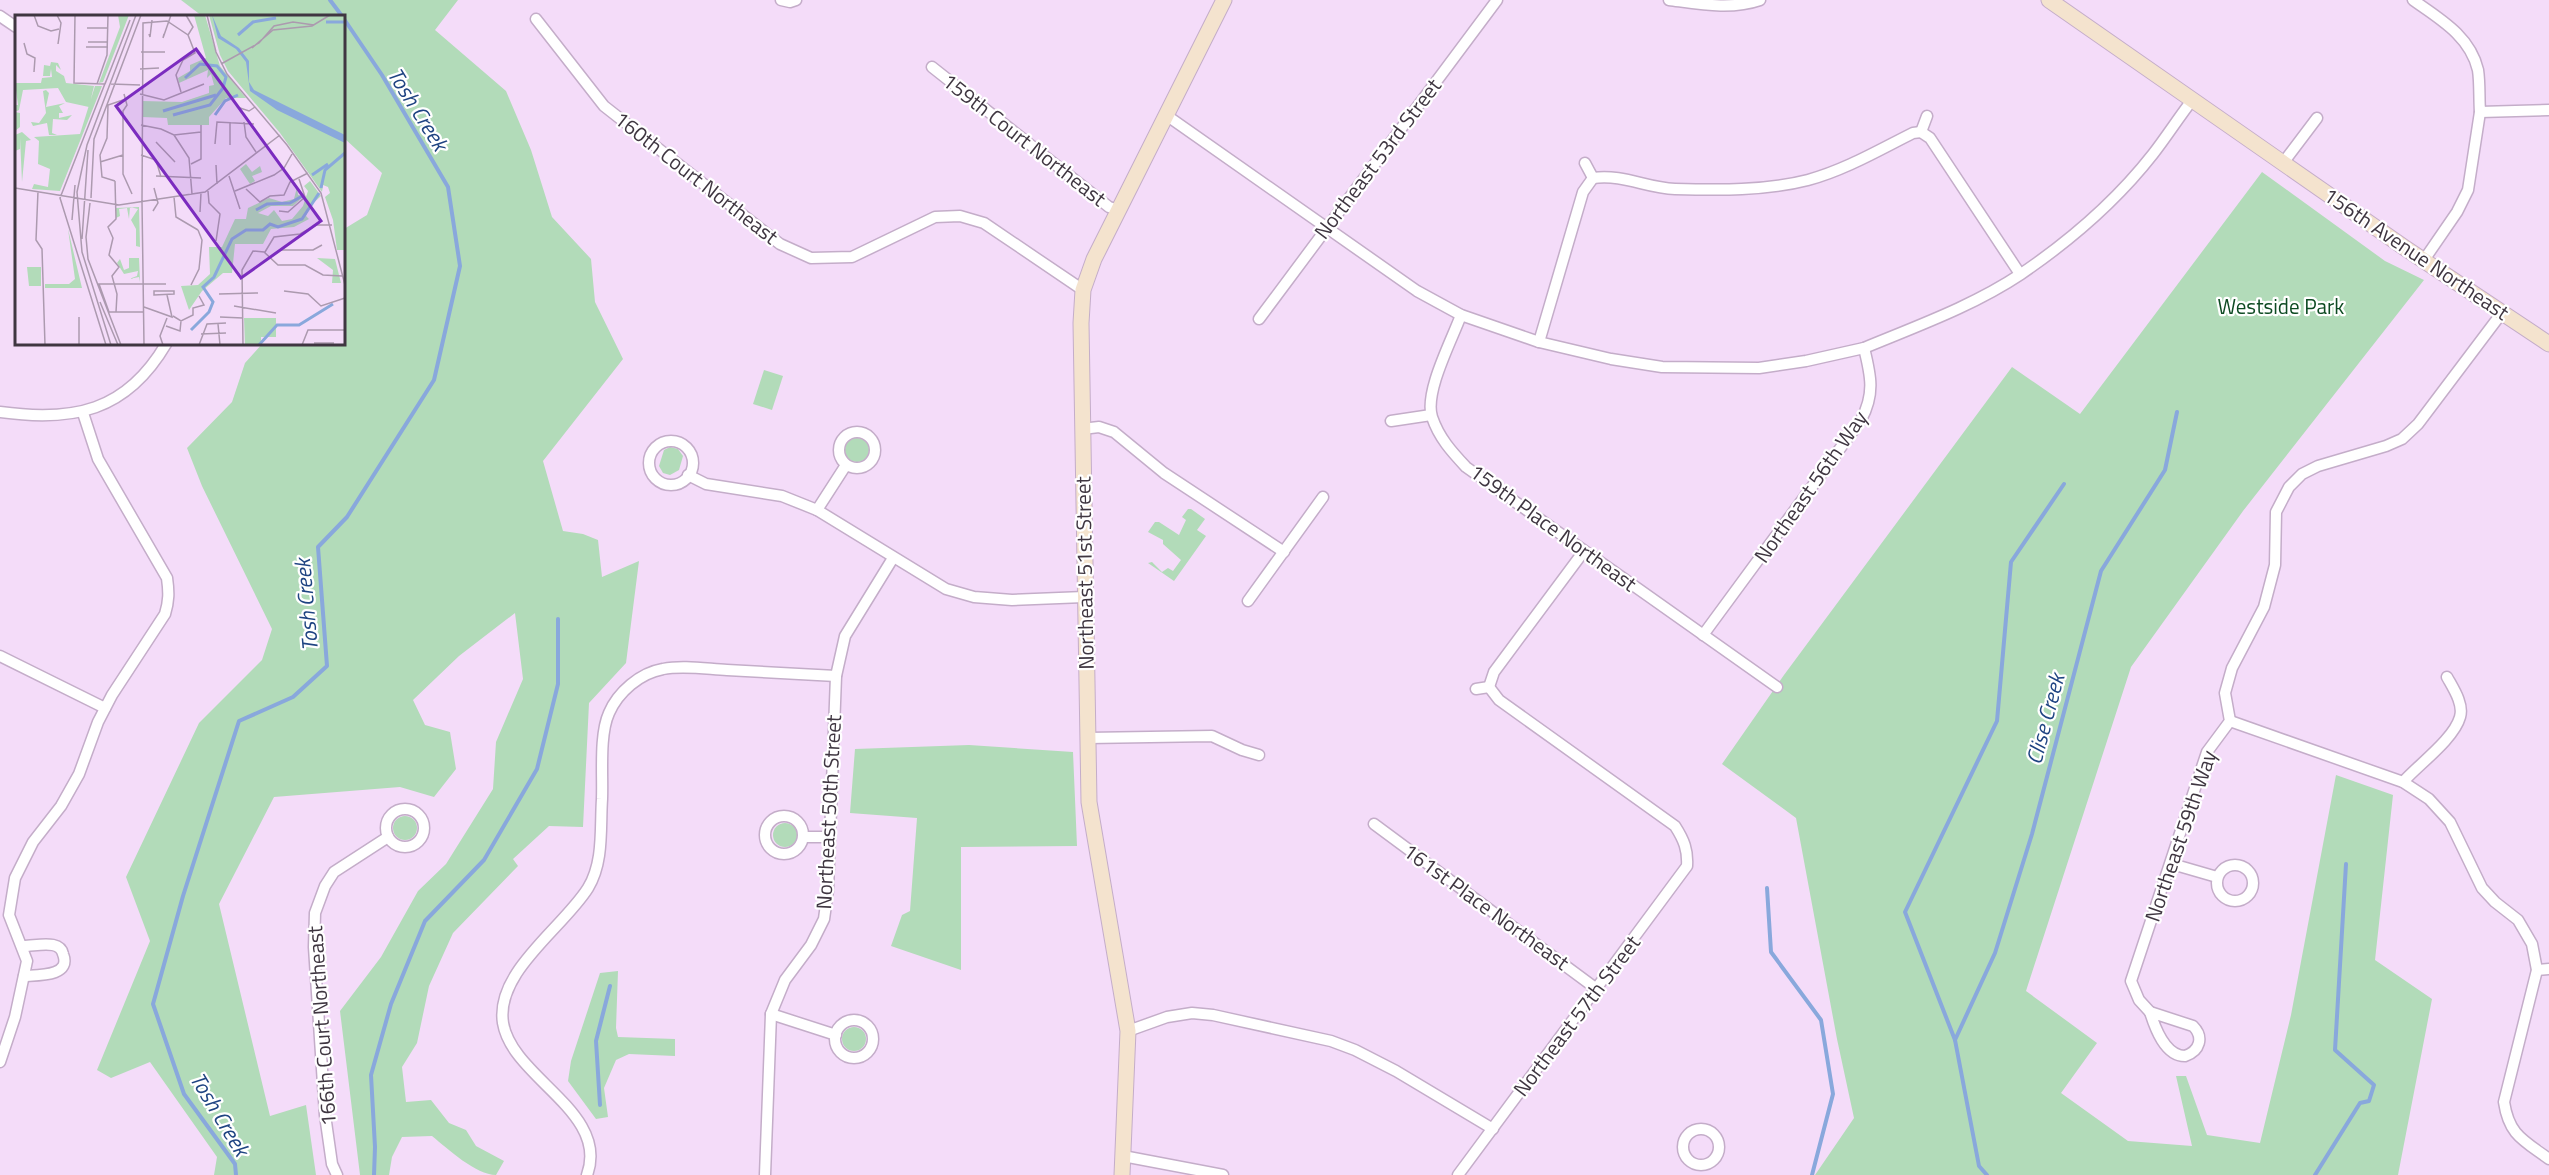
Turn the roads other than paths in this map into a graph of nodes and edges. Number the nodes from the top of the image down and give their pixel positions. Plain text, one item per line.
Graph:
1 (781, 0) edge
2 (796, 0) edge
3 (1224, 0) edge
4 (1497, 0) edge
5 (1669, 0) edge
6 (1760, 0) edge
7 (2049, 0) edge
8 (2413, 0) edge
9 (0, 15) edge
10 (536, 19) dead end
11 (15, 26) edge
12 (932, 67) dead end
13 (2193, 99) junction
14 (2549, 110) edge
15 (2480, 112) junction
16 (1166, 115) junction
17 (1927, 116) dead end
18 (2317, 118) dead end
19 (1921, 132) junction
20 (1586, 163) dead end
21 (2283, 163) junction
22 (1593, 178) junction
23 (1118, 210) junction
24 (1326, 228) junction
25 (2424, 260) junction
26 (2020, 274) junction
27 (1083, 291) junction
28 (2501, 314) junction
29 (1461, 315) junction
30 (1259, 319) dead end
31 (1539, 342) junction
32 (2549, 344) edge
33 (165, 345) edge
34 (1864, 348) junction
35 (0, 412) edge
36 (83, 413) junction
37 (1431, 415) junction
38 (1391, 421) dead end
39 (1082, 429) junction
40 (846, 465) dead end
41 (688, 475) junction
42 (1323, 497) dead end
43 (817, 510) junction
44 (1584, 551) junction
45 (1284, 552) junction
46 (893, 558) junction
47 (1084, 597) junction
48 (1248, 601) dead end
49 (1703, 635) junction
50 (0, 656) edge
51 (836, 676) junction
52 (2447, 677) dead end
53 (1489, 687) junction
54 (1778, 687) dead end
55 (1476, 689) dead end
56 (105, 708) junction
57 (2230, 721) junction
58 (1088, 738) junction
59 (1259, 754) dead end
60 (2403, 782) junction
61 (1374, 824) dead end
62 (388, 837) dead end
63 (804, 837) dead end
64 (829, 837) junction
65 (2172, 864) junction
66 (2217, 877) dead end
67 (5, 915) edge
68 (23, 946) junction
69 (2549, 969) edge
70 (2536, 970) junction
71 (24, 976) junction
72 (1598, 990) junction
73 (2150, 1012) junction
74 (771, 1014) junction
75 (1128, 1031) junction
76 (836, 1035) dead end
77 (0, 1062) edge
78 (1493, 1129) junction
79 (1123, 1155) junction
80 (2549, 1159) edge
81 (337, 1175) edge
82 (588, 1175) edge
83 (765, 1175) edge
84 (1122, 1175) edge
85 (1223, 1175) edge
86 (1458, 1175) edge

1 - 2 street
3 - 16 main road, Northeast 51st Street
4 - 24 street, Northeast 53rd Street
5 - 6 street
7 - 13 main road, 156th Avenue Northeast
8 - 15 street
9 - 11 street
10 - 27 street, 160th Court Northeast
12 - 23 street, 159th Court Northeast
13 - 21 main road, 156th Avenue Northeast
13 - 26 street
14 - 15 street
15 - 25 street
16 - 23 main road, Northeast 51st Street
16 - 24 street
17 - 19 street
18 - 21 street
19 - 22 street
19 - 26 street
20 - 22 street
21 - 25 main road, 156th Avenue Northeast
22 - 31 street
23 - 27 main road, Northeast 51st Street
24 - 29 street
24 - 30 street, Northeast 53rd Street
25 - 28 main road, 156th Avenue Northeast
26 - 34 street
27 - 39 main road, Northeast 51st Street
28 - 32 main road, 156th Avenue Northeast
28 - 57 street
29 - 31 street
29 - 37 street, 159th Place Northeast
31 - 34 street
33 - 36 street
34 - 49 street, Northeast 56th Way
35 - 36 street
36 - 56 street
37 - 38 street
37 - 44 street, 159th Place Northeast
39 - 45 street
39 - 47 main road, Northeast 51st Street
40 - 43 street
41 - 41 street
41 - 43 street
42 - 45 street
43 - 46 street
44 - 49 street, 159th Place Northeast
44 - 53 street
45 - 48 street
46 - 47 street
46 - 51 street, Northeast 50th Street
47 - 58 main road, Northeast 51st Street
49 - 54 street, 159th Place Northeast
50 - 56 street
51 - 64 street, Northeast 50th Street
51 - 82 street
52 - 60 street
53 - 55 street
53 - 72 street, Northeast 57th Street
56 - 67 street
57 - 60 street
57 - 65 street, Northeast 59th Way
58 - 59 street
58 - 75 main road, Northeast 51st Street
60 - 70 street
61 - 72 street, 161st Place Northeast
62 - 81 street, 166th Court Northeast
63 - 64 street
64 - 74 street, Northeast 50th Street
65 - 66 street
65 - 73 street, Northeast 59th Way
67 - 68 street
68 - 71 street
68 - 71 street
69 - 70 street
70 - 80 street
71 - 77 street
72 - 78 street, Northeast 57th Street
73 - 73 street
74 - 76 street
74 - 83 street, Northeast 50th Street
75 - 78 street
75 - 79 main road, Northeast 51st Street
78 - 86 street, Northeast 57th Street
79 - 84 main road, Northeast 51st Street
79 - 85 street

